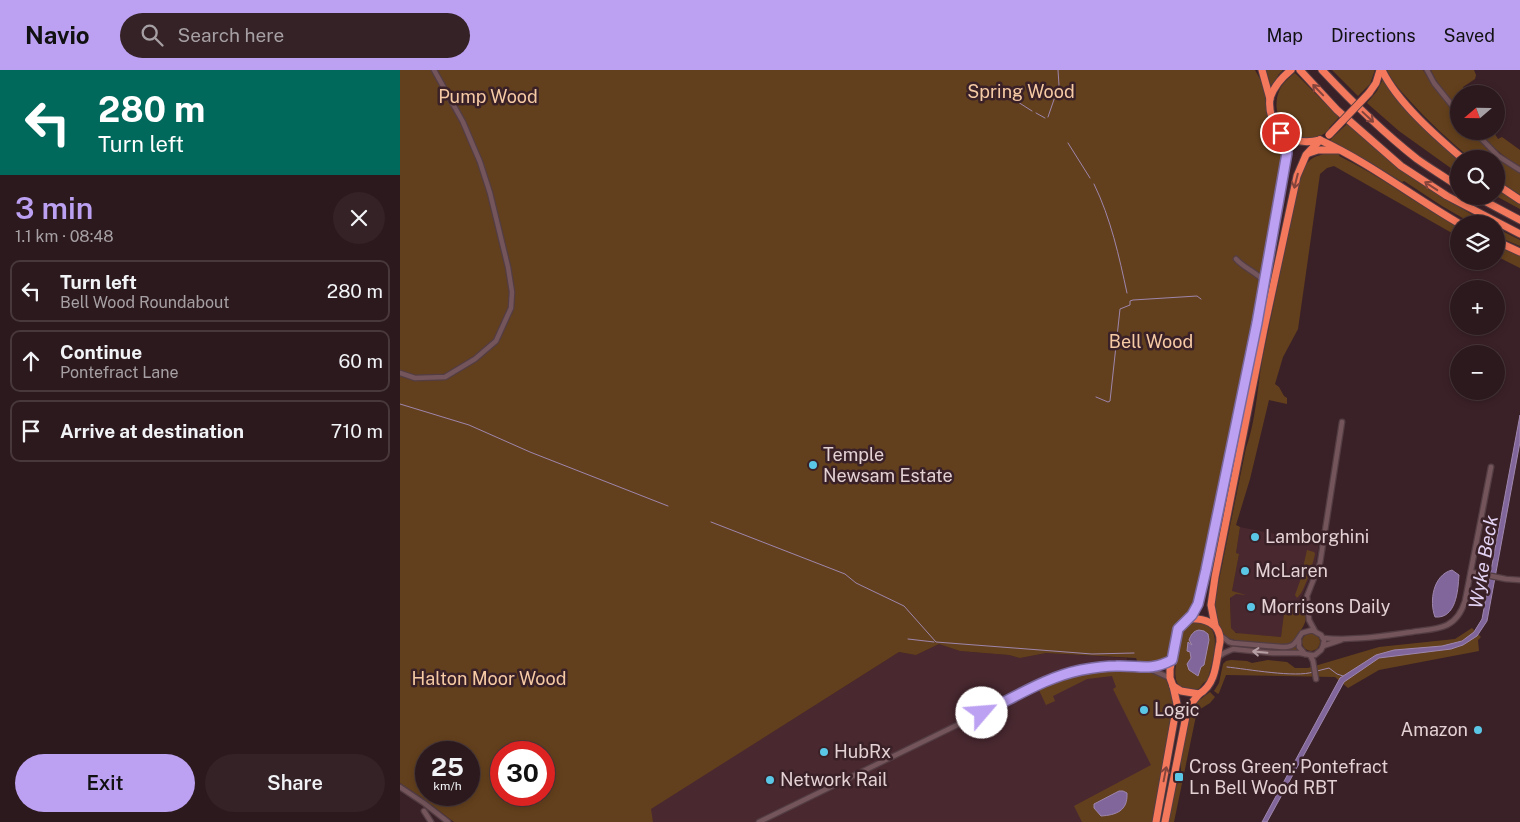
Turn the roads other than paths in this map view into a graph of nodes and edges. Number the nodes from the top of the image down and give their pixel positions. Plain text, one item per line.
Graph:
1 (434, 70) edge
2 (1262, 70) edge
3 (1291, 70) edge
4 (1300, 70) edge
5 (1322, 70) edge
6 (1381, 70) edge
7 (1427, 70) edge
8 (1270, 100) junction
9 (1450, 103) edge
10 (1281, 133) junction
11 (1320, 140) junction
12 (1483, 140) edge
13 (1341, 150) junction
14 (1453, 150) edge
15 (1306, 155) junction
16 (1520, 170) edge
17 (1450, 181) edge
18 (1505, 190) edge
19 (1520, 200) edge
20 (1492, 205) edge
21 (1450, 218) edge
22 (1520, 220) edge
23 (1520, 234) edge
24 (1505, 245) edge
25 (1520, 252) edge
26 (1236, 259) dead end
27 (1267, 270) junction
28 (1254, 272) junction
29 (1264, 282) junction
30 (400, 373) edge
31 (1342, 422) dead end
32 (1491, 466) dead end
33 (1471, 572) junction
34 (1520, 580) edge
35 (1187, 619) junction
36 (1309, 620) junction
37 (1215, 625) junction
38 (1315, 630) junction
39 (1304, 632) junction
40 (1220, 635) junction
41 (1323, 638) junction
42 (1298, 640) junction
43 (1342, 640) junction
44 (1323, 646) junction
45 (1319, 653) junction
46 (1308, 655) junction
47 (1217, 658) junction
48 (1172, 660) junction
49 (1148, 668) junction
50 (1314, 668) junction
51 (1170, 678) junction
52 (1316, 678) dead end
53 (1173, 686) junction
54 (1199, 694) junction
55 (400, 787) edge
56 (424, 811) dead end
57 (439, 815) junction
58 (432, 822) edge
59 (448, 822) edge
60 (760, 822) edge
61 (1156, 822) edge
62 (1165, 822) edge

1 - 30 street
2 - 8 highway
3 - 8 highway
23 -> 4 highway
5 -> 17 highway
6 - 11 highway, bridge
6 - 14 highway
7 - 9 street
8 - 10 highway
10 - 11 highway
10 - 27 highway
11 - 13 highway
11 - 15 highway
12 - 16 street
13 - 15 highway
13 - 21 highway
15 -> 37 highway
18 - 19 highway
20 - 22 highway
24 - 25 highway
26 - 28 street
27 - 28 street
27 - 29 highway
28 - 29 street
29 - 35 highway
31 - 36 street
32 - 33 street
33 - 34 street
33 - 43 street
35 - 37 highway
35 - 48 highway
36 - 38 street
36 - 39 street
37 - 40 highway
38 - 39 street
38 - 41 street
39 - 42 street
40 - 42 street
40 - 47 highway
41 - 43 street
41 - 44 street
42 - 46 street
43 - 44 street
44 - 45 street
45 - 46 street
45 - 50 street
46 -> 47 street
46 - 50 street
47 - 54 highway
48 - 49 street
48 - 51 highway
49 - 51 street
49 - 60 street
50 - 52 street
51 - 53 highway
53 - 54 highway
61 -> 53 highway
54 - 62 highway
55 - 57 street
56 - 58 street
57 - 58 street
57 - 59 street

